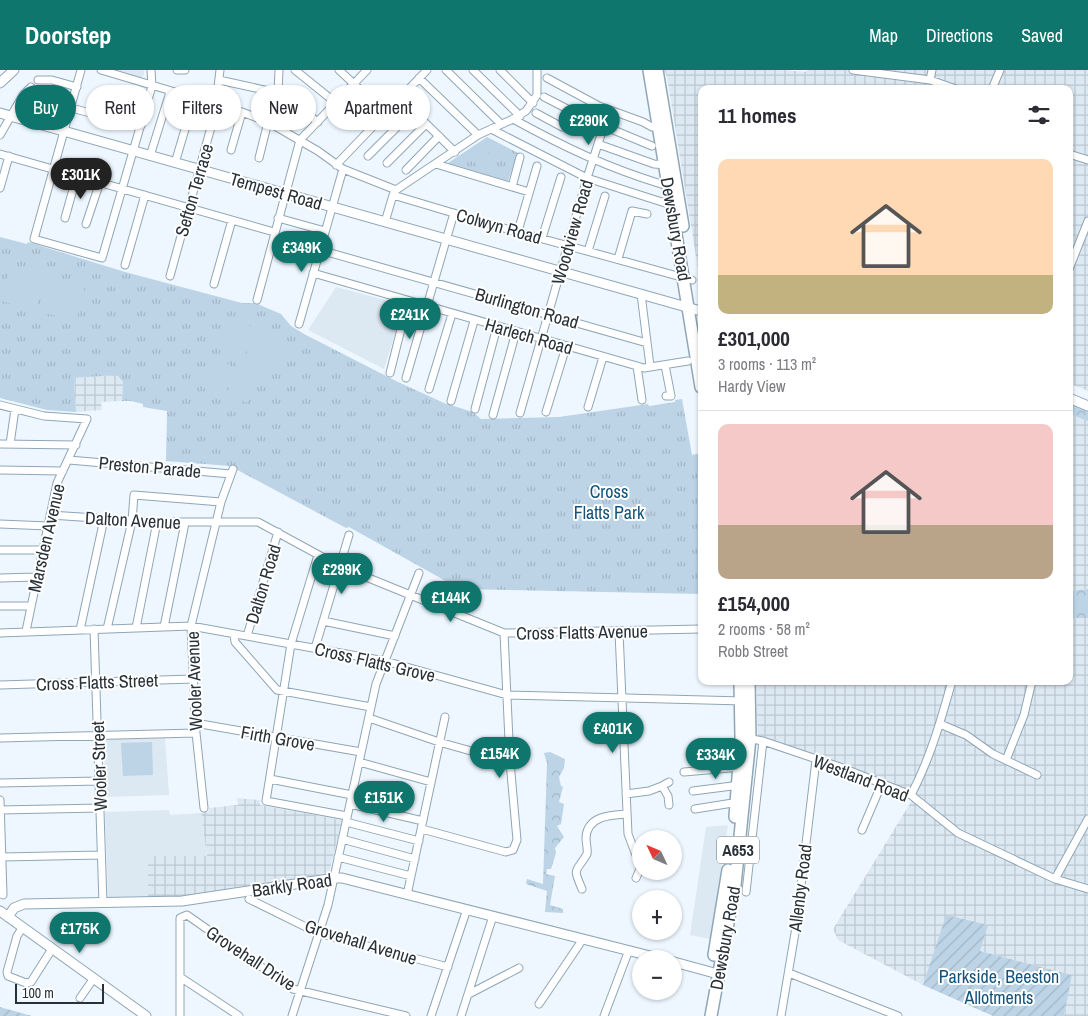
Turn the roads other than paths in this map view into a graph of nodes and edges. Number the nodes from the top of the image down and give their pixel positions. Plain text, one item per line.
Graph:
1 (14, 70) edge
2 (81, 70) edge
3 (101, 70) edge
4 (151, 70) edge
5 (177, 70) edge
6 (185, 70) edge
7 (220, 70) edge
8 (279, 70) edge
9 (295, 70) edge
10 (338, 70) edge
11 (367, 70) edge
12 (426, 70) edge
13 (446, 70) edge
14 (473, 70) edge
15 (500, 70) edge
16 (537, 70) edge
17 (649, 70) edge
18 (657, 70) edge
19 (853, 70) edge
20 (932, 70) edge
21 (1000, 70) edge
22 (419, 78) junction
23 (547, 78) dead end
24 (38, 80) dead end
25 (220, 80) junction
26 (930, 80) junction
27 (0, 83) edge
28 (354, 84) joint
29 (149, 85) edge
30 (152, 85) edge
31 (219, 85) edge
32 (278, 85) edge
33 (412, 85) edge
34 (944, 85) edge
35 (994, 85) edge
36 (77, 87) junction
37 (251, 87) edge
38 (76, 90) edge
39 (326, 94) edge
40 (544, 98) dead end
41 (533, 103) junction
42 (15, 109) edge
43 (610, 110) junction
44 (164, 111) edge
45 (569, 111) junction
46 (242, 112) joint
47 (0, 113) edge
48 (326, 113) edge
49 (536, 113) dead end
50 (251, 115) edge
51 (11, 116) junction
52 (516, 118) junction
53 (587, 119) junction
54 (318, 122) joint
55 (501, 124) junction
56 (657, 125) junction
57 (582, 127) dead end
58 (604, 127) junction
59 (430, 128) edge
60 (491, 129) junction
61 (140, 130) edge
62 (185, 130) edge
63 (210, 130) edge
64 (266, 130) edge
65 (282, 130) edge
66 (371, 130) edge
67 (394, 130) edge
68 (420, 130) edge
69 (64, 131) junction
70 (0, 135) edge
71 (478, 135) junction
72 (439, 136) junction
73 (300, 140) junction
74 (598, 144) junction
75 (652, 146) dead end
76 (231, 150) dead end
77 (133, 151) junction
78 (454, 152) junction
79 (0, 154) edge
80 (1073, 155) edge
81 (9, 156) junction
82 (150, 156) junction
83 (368, 156) dead end
84 (520, 157) dead end
85 (258, 158) dead end
86 (593, 160) junction
87 (1088, 160) edge
88 (175, 163) junction
89 (388, 163) dead end
90 (436, 164) junction
91 (664, 165) junction
92 (537, 166) dead end
93 (339, 167) junction
94 (54, 169) junction
95 (200, 170) junction
96 (406, 170) dead end
97 (77, 176) junction
98 (561, 177) dead end
99 (587, 178) junction
100 (100, 182) junction
101 (661, 184) dead end
102 (512, 187) junction
103 (0, 188) edge
104 (122, 188) junction
105 (394, 192) junction
106 (529, 192) junction
107 (285, 194) junction
108 (145, 195) junction
109 (605, 196) dead end
110 (664, 203) dead end
111 (189, 207) junction
112 (332, 207) junction
113 (454, 213) junction
114 (647, 214) dead end
115 (64, 218) dead end
116 (278, 218) junction
117 (232, 220) junction
118 (1088, 221) edge
119 (385, 222) junction
120 (86, 224) dead end
121 (326, 230) junction
122 (518, 231) junction
123 (274, 232) junction
124 (542, 238) junction
125 (446, 239) junction
126 (568, 246) junction
127 (320, 250) junction
128 (588, 251) junction
129 (1073, 259) edge
130 (618, 260) junction
131 (125, 265) dead end
132 (560, 272) junction
133 (313, 273) junction
134 (170, 276) dead end
135 (688, 279) junction
136 (434, 282) junction
137 (214, 284) dead end
138 (641, 294) junction
139 (257, 300) dead end
140 (408, 301) junction
141 (427, 307) junction
142 (693, 309) junction
143 (548, 313) junction
144 (452, 314) junction
145 (474, 320) junction
146 (299, 324) dead end
147 (497, 327) junction
148 (698, 329) edge
149 (516, 332) junction
150 (541, 340) junction
151 (648, 343) junction
152 (566, 346) junction
153 (602, 357) junction
154 (695, 361) edge
155 (665, 365) junction
156 (636, 366) junction
157 (650, 366) junction
158 (390, 373) dead end
159 (698, 374) edge
160 (406, 378) dead end
161 (429, 389) dead end
162 (666, 396) dead end
163 (642, 400) dead end
164 (1073, 400) edge
165 (451, 401) dead end
166 (0, 405) edge
167 (1088, 406) edge
168 (588, 407) dead end
169 (15, 409) junction
170 (475, 409) dead end
171 (546, 412) dead end
172 (520, 413) dead end
173 (493, 416) dead end
174 (0, 444) edge
175 (10, 444) junction
176 (76, 445) junction
177 (69, 460) junction
178 (0, 470) edge
179 (63, 471) junction
180 (232, 472) joint
181 (221, 502) junction
182 (50, 515) junction
183 (104, 519) junction
184 (132, 521) junction
185 (157, 522) junction
186 (217, 522) junction
187 (185, 523) junction
188 (0, 524) edge
189 (48, 526) junction
190 (278, 532) junction
191 (350, 534) dead end
192 (0, 550) edge
193 (42, 550) junction
194 (318, 555) junction
195 (339, 566) junction
196 (419, 573) dead end
197 (36, 577) junction
198 (0, 578) edge
199 (411, 595) junction
200 (0, 606) edge
201 (30, 606) junction
202 (323, 621) junction
203 (191, 626) junction
204 (164, 627) junction
205 (136, 628) junction
206 (94, 629) junction
207 (107, 629) junction
208 (698, 629) edge
209 (80, 630) junction
210 (26, 631) junction
211 (620, 632) junction
212 (0, 633) edge
213 (504, 633) junction
214 (234, 634) junction
215 (247, 636) junction
216 (396, 636) junction
217 (291, 644) junction
218 (315, 648) junction
219 (385, 661) junction
220 (193, 679) junction
221 (96, 683) junction
222 (0, 685) edge
223 (741, 685) edge
224 (748, 685) edge
225 (951, 685) edge
226 (1031, 685) edge
227 (284, 691) junction
228 (507, 695) junction
229 (622, 699) junction
230 (745, 701) junction
231 (371, 707) junction
232 (445, 717) dead end
233 (369, 718) junction
234 (195, 723) junction
235 (940, 724) junction
236 (196, 733) junction
237 (98, 736) junction
238 (0, 738) edge
239 (276, 738) junction
240 (745, 738) junction
241 (763, 741) junction
242 (439, 742) junction
243 (361, 752) junction
244 (816, 760) junction
245 (1006, 760) junction
246 (359, 762) junction
247 (510, 762) junction
248 (742, 766) junction
249 (684, 772) dead end
250 (1036, 775) dead end
251 (270, 779) junction
252 (99, 781) junction
253 (431, 782) junction
254 (669, 782) dead end
255 (882, 783) junction
256 (0, 784) edge
257 (741, 785) junction
258 (662, 786) junction
259 (693, 791) dead end
260 (626, 794) junction
261 (352, 795) junction
262 (912, 795) junction
263 (0, 800) edge
264 (739, 802) junction
265 (350, 804) junction
266 (670, 805) dead end
267 (100, 808) junction
268 (204, 808) dead end
269 (695, 808) dead end
270 (0, 810) edge
271 (627, 814) junction
272 (0, 816) edge
273 (346, 819) junction
274 (1088, 819) edge
275 (422, 825) junction
276 (862, 830) dead end
277 (342, 839) junction
278 (419, 841) junction
279 (632, 844) edge
280 (101, 855) junction
281 (338, 856) junction
282 (2, 858) junction
283 (415, 858) junction
284 (411, 876) junction
285 (335, 878) junction
286 (1055, 879) junction
287 (582, 889) dead end
288 (1088, 889) edge
289 (746, 892) dead end
290 (3, 895) dead end
291 (407, 895) junction
292 (249, 899) dead end
293 (103, 903) junction
294 (467, 910) junction
295 (4, 914) edge
296 (493, 916) junction
297 (23, 928) junction
298 (318, 933) junction
299 (583, 939) junction
300 (52, 949) junction
301 (628, 950) junction
302 (632, 951) edge
303 (682, 964) edge
304 (448, 967) junction
305 (519, 968) dead end
306 (789, 973) junction
307 (714, 974) junction
308 (180, 977) junction
309 (94, 978) junction
310 (300, 990) junction
311 (469, 994) junction
312 (80, 998) dead end
313 (539, 1004) dead end
314 (146, 1016) edge
315 (180, 1016) edge
316 (239, 1016) edge
317 (292, 1016) edge
318 (406, 1016) edge
319 (431, 1016) edge
320 (461, 1016) edge
321 (604, 1016) edge
322 (704, 1016) edge
323 (711, 1016) edge
324 (781, 1016) edge
325 (898, 1016) edge

1 - 27 street
2 - 36 street
3 - 29 street, Colwyn Road
4 - 30 street
5 - 6 street
7 - 25 street, Sefton Terrace
8 - 32 street
9 - 39 street
10 - 28 street
11 - 28 street
12 - 22 street
13 - 55 street
14 - 52 street
15 - 41 street
16 - 41 street
17 - 56 main road, Dewsbury Road
18 - 56 main road, Dewsbury Road
19 - 26 street
20 - 26 street
21 - 35 street
22 - 33 street
22 - 71 street
23 - 43 street
24 - 36 street
25 - 31 street, Sefton Terrace
25 - 37 street
26 - 34 street
36 - 38 street
40 - 45 street
41 - 52 street
42 - 51 street
43 - 56 street
43 - 58 street, Woodview Road
44 - 82 street
45 - 49 street
45 - 53 street
46 - 50 street, Colwyn Road
46 - 76 street
47 - 51 street, Tempest Road
48 - 54 street
51 - 69 street, Tempest Road
51 - 70 street
52 - 55 street
52 - 86 street
53 - 57 street
53 - 58 street
54 - 73 street
55 - 60 street
56 - 91 main road, Dewsbury Road
58 - 74 street, Woodview Road
58 - 75 street
59 - 72 street
60 - 71 street
60 - 99 street
61 - 77 street
62 - 88 street
63 - 95 street, Sefton Terrace
64 - 85 street
65 - 73 street, Colwyn Road
66 - 93 street
67 - 83 street
68 - 89 street
69 - 77 street, Tempest Road
69 - 94 street
71 - 78 street
72 - 78 street
72 - 96 street
73 - 93 street, Colwyn Road
73 - 107 street
74 - 86 street, Woodview Road
74 - 91 street
77 - 82 street, Tempest Road
77 - 104 street
78 - 90 street
79 - 81 street
80 - 87 street
81 - 94 street
81 - 103 street
82 - 88 street, Tempest Road
84 - 102 street
86 - 99 street, Woodview Road
86 - 101 street
88 - 95 street, Tempest Road
90 - 102 street
90 - 105 street
91 - 135 main road, Dewsbury Road
92 - 106 street
93 - 105 street, Colwyn Road
93 - 112 street
94 - 97 street
94 - 104 street
95 - 107 street, Tempest Road
95 - 111 street, Sefton Terrace
97 - 100 street
97 - 115 street
98 - 124 street
99 - 110 street
99 - 126 street, Woodview Road
100 - 104 street
100 - 120 street
102 - 106 street
104 - 108 street
105 - 113 street, Colwyn Road
105 - 119 street
106 - 122 street
107 - 112 street, Tempest Road
107 - 116 street
108 - 111 street
108 - 131 street
109 - 128 street
111 - 117 street
111 - 134 street, Sefton Terrace
112 - 119 street, Tempest Road
112 - 121 street
113 - 122 street, Colwyn Road
113 - 125 street
114 - 130 street
116 - 121 street
116 - 123 street
117 - 123 street
117 - 137 street
118 - 129 street
119 - 125 street, Tempest Road
121 - 127 street
122 - 124 street, Colwyn Road
123 - 139 street
124 - 126 street, Colwyn Road
125 - 132 street, Tempest Road
125 - 136 street
126 - 128 street, Colwyn Road
126 - 132 street, Woodview Road
127 - 133 street
127 - 136 street, Burlington Road
128 - 130 street, Colwyn Road
130 - 135 street, Colwyn Road
132 - 138 street, Tempest Road
132 - 143 street, Woodview Road
133 - 140 street, Harlech Road
133 - 146 street
135 - 142 main road, Dewsbury Road
136 - 141 street
136 - 143 street, Burlington Road
138 - 142 street, Tempest Road
138 - 151 street
140 - 141 street, Harlech Road
140 - 158 street
141 - 144 street, Harlech Road
141 - 160 street
142 - 148 main road, Dewsbury Road
142 - 154 main road, Dewsbury Road
143 - 150 street, Woodview Road
143 - 151 street, Burlington Road
144 - 145 street, Harlech Road
144 - 161 street
145 - 147 street, Harlech Road
145 - 165 street
147 - 149 street, Harlech Road
147 - 170 street
149 - 150 street, Harlech Road
149 - 173 street
150 - 152 street, Harlech Road
150 - 172 street, Woodview Road
151 - 157 street
152 - 153 street, Harlech Road
152 - 171 street
153 - 156 street, Harlech Road
153 - 168 street
154 - 155 street, Harlech Road
154 - 159 main road, Dewsbury Road
155 - 157 street, Harlech Road
155 - 162 street
156 - 157 street, Harlech Road
156 - 163 street
164 - 167 street
166 - 169 street
169 - 175 street
169 - 176 street, Marsden Avenue
174 - 175 street
175 - 176 street
176 - 177 street, Marsden Avenue
177 - 179 street, Marsden Avenue
177 - 180 street, Preston Parade
178 - 179 street
179 - 182 street, Marsden Avenue
180 - 181 street, Wooler Avenue
181 - 184 street
181 - 186 street, Wooler Avenue
182 - 183 street, Dalton Avenue
182 - 189 street, Marsden Avenue
183 - 184 street, Dalton Avenue
183 - 209 street
184 - 185 street, Dalton Avenue
184 - 207 street
185 - 187 street, Dalton Avenue
185 - 205 street
186 - 187 street, Dalton Avenue
186 - 190 street, Cross Flatts Avenue
186 - 203 street, Wooler Avenue
187 - 204 street
188 - 189 street
189 - 193 street, Marsden Avenue
190 - 194 street, Cross Flatts Avenue
190 - 215 street, Dalton Road
191 - 195 street
192 - 193 street
193 - 197 street, Marsden Avenue
194 - 195 street, Cross Flatts Avenue
194 - 217 street
195 - 199 street, Cross Flatts Avenue
195 - 202 street
196 - 199 street
197 - 198 street
197 - 201 street, Marsden Avenue
199 - 213 street, Cross Flatts Avenue
199 - 216 street
200 - 201 street
201 - 210 street, Marsden Avenue
202 - 216 street
202 - 218 street
203 - 204 street, Cross Flatts Grove
203 - 214 street, Cross Flatts Grove
203 - 220 street, Wooler Avenue
204 - 205 street, Cross Flatts Grove
205 - 207 street, Cross Flatts Grove
206 - 207 street, Cross Flatts Grove
206 - 209 street, Cross Flatts Grove
206 - 221 street, Wooler Street
208 - 211 street, Cross Flatts Avenue
209 - 210 street, Cross Flatts Grove
210 - 212 street, Cross Flatts Grove
211 - 213 street, Cross Flatts Avenue
211 - 229 street
213 - 228 street
214 - 215 street, Cross Flatts Grove
214 - 227 street
215 - 217 street, Cross Flatts Grove
216 - 219 street
217 - 218 street, Cross Flatts Grove
217 - 227 street
218 - 219 street, Cross Flatts Grove
219 - 228 street, Cross Flatts Grove
219 - 231 street
220 - 221 street, Cross Flatts Street
220 - 234 street, Wooler Avenue
221 - 222 street, Cross Flatts Street
221 - 237 street, Wooler Street
223 - 230 main road, Dewsbury Road / A653
224 - 230 main road, Dewsbury Road / A653
225 - 235 street
226 - 245 street
227 - 231 street
227 - 239 street
228 - 229 street, Cross Flatts Grove
228 - 247 street
229 - 230 street, Cross Flatts Grove
229 - 260 street
230 - 240 main road, Dewsbury Road / A653
231 - 233 street
232 - 242 street
233 - 242 street
233 - 243 street
234 - 236 street, Wooler Avenue
234 - 239 street, Firth Grove
235 - 245 street
235 - 262 street
236 - 237 street
236 - 268 street, Wooler Avenue
237 - 238 street
237 - 252 street, Wooler Street
239 - 243 street, Firth Grove
239 - 251 street
240 - 241 street, Westland Road
240 - 248 main road, Dewsbury Road / A653
241 - 244 street, Westland Road
241 - 289 street
242 - 247 street
242 - 253 street
243 - 246 street
244 - 255 street, Westland Road
244 - 306 street, Allenby Road
245 - 250 street
246 - 253 street
246 - 261 street
247 - 275 street
248 - 249 street
248 - 257 main road, Dewsbury Road / A653
251 - 261 street
251 - 273 street
252 - 256 street
252 - 267 street, Wooler Street
253 - 275 street
254 - 258 street
255 - 262 street, Westland Road
255 - 276 street
257 - 259 street
257 - 264 main road, Dewsbury Road / A653
258 - 260 street
258 - 266 street
260 - 271 street
261 - 265 street
262 - 286 street, Westland Road
263 - 270 street
264 - 269 street
264 - 307 main road, Dewsbury Road / A653
265 - 273 street
265 - 275 street
267 - 270 street
267 - 280 street, Wooler Street
270 - 272 street
271 - 279 street
271 - 287 street
272 - 282 street
273 - 277 street
273 - 278 street
274 - 286 street
275 - 278 street
277 - 281 street
277 - 283 street
278 - 283 street
280 - 282 street
280 - 293 street, Wooler Street
281 - 284 street
281 - 285 street
282 - 290 street
283 - 284 street
284 - 291 street
285 - 291 street, Barkly Road
285 - 293 street, Barkly Road
285 - 298 street
286 - 288 street, Westland Road
291 - 294 street, Barkly Road
292 - 298 street, Grovehall Avenue
293 - 295 street, Barkly Road
294 - 296 street, Barkly Road
294 - 304 street
295 - 297 street
296 - 299 street, Barkly Road
296 - 311 street
297 - 300 street
297 - 300 street
298 - 304 street, Grovehall Avenue
298 - 310 street
299 - 301 street, Barkly Road
299 - 313 street
300 - 309 street
301 - 302 street, Barkly Road
301 - 321 street
303 - 307 street
304 - 319 street
305 - 311 street
306 - 324 street, Allenby Road
306 - 325 street
307 - 322 main road, Dewsbury Road / A653
307 - 323 main road, Dewsbury Road / A653
308 - 310 street, Grovehall Drive
308 - 315 street
308 - 316 street
309 - 312 street
309 - 314 street
310 - 317 street
310 - 318 street, Grovehall Drive
311 - 320 street

